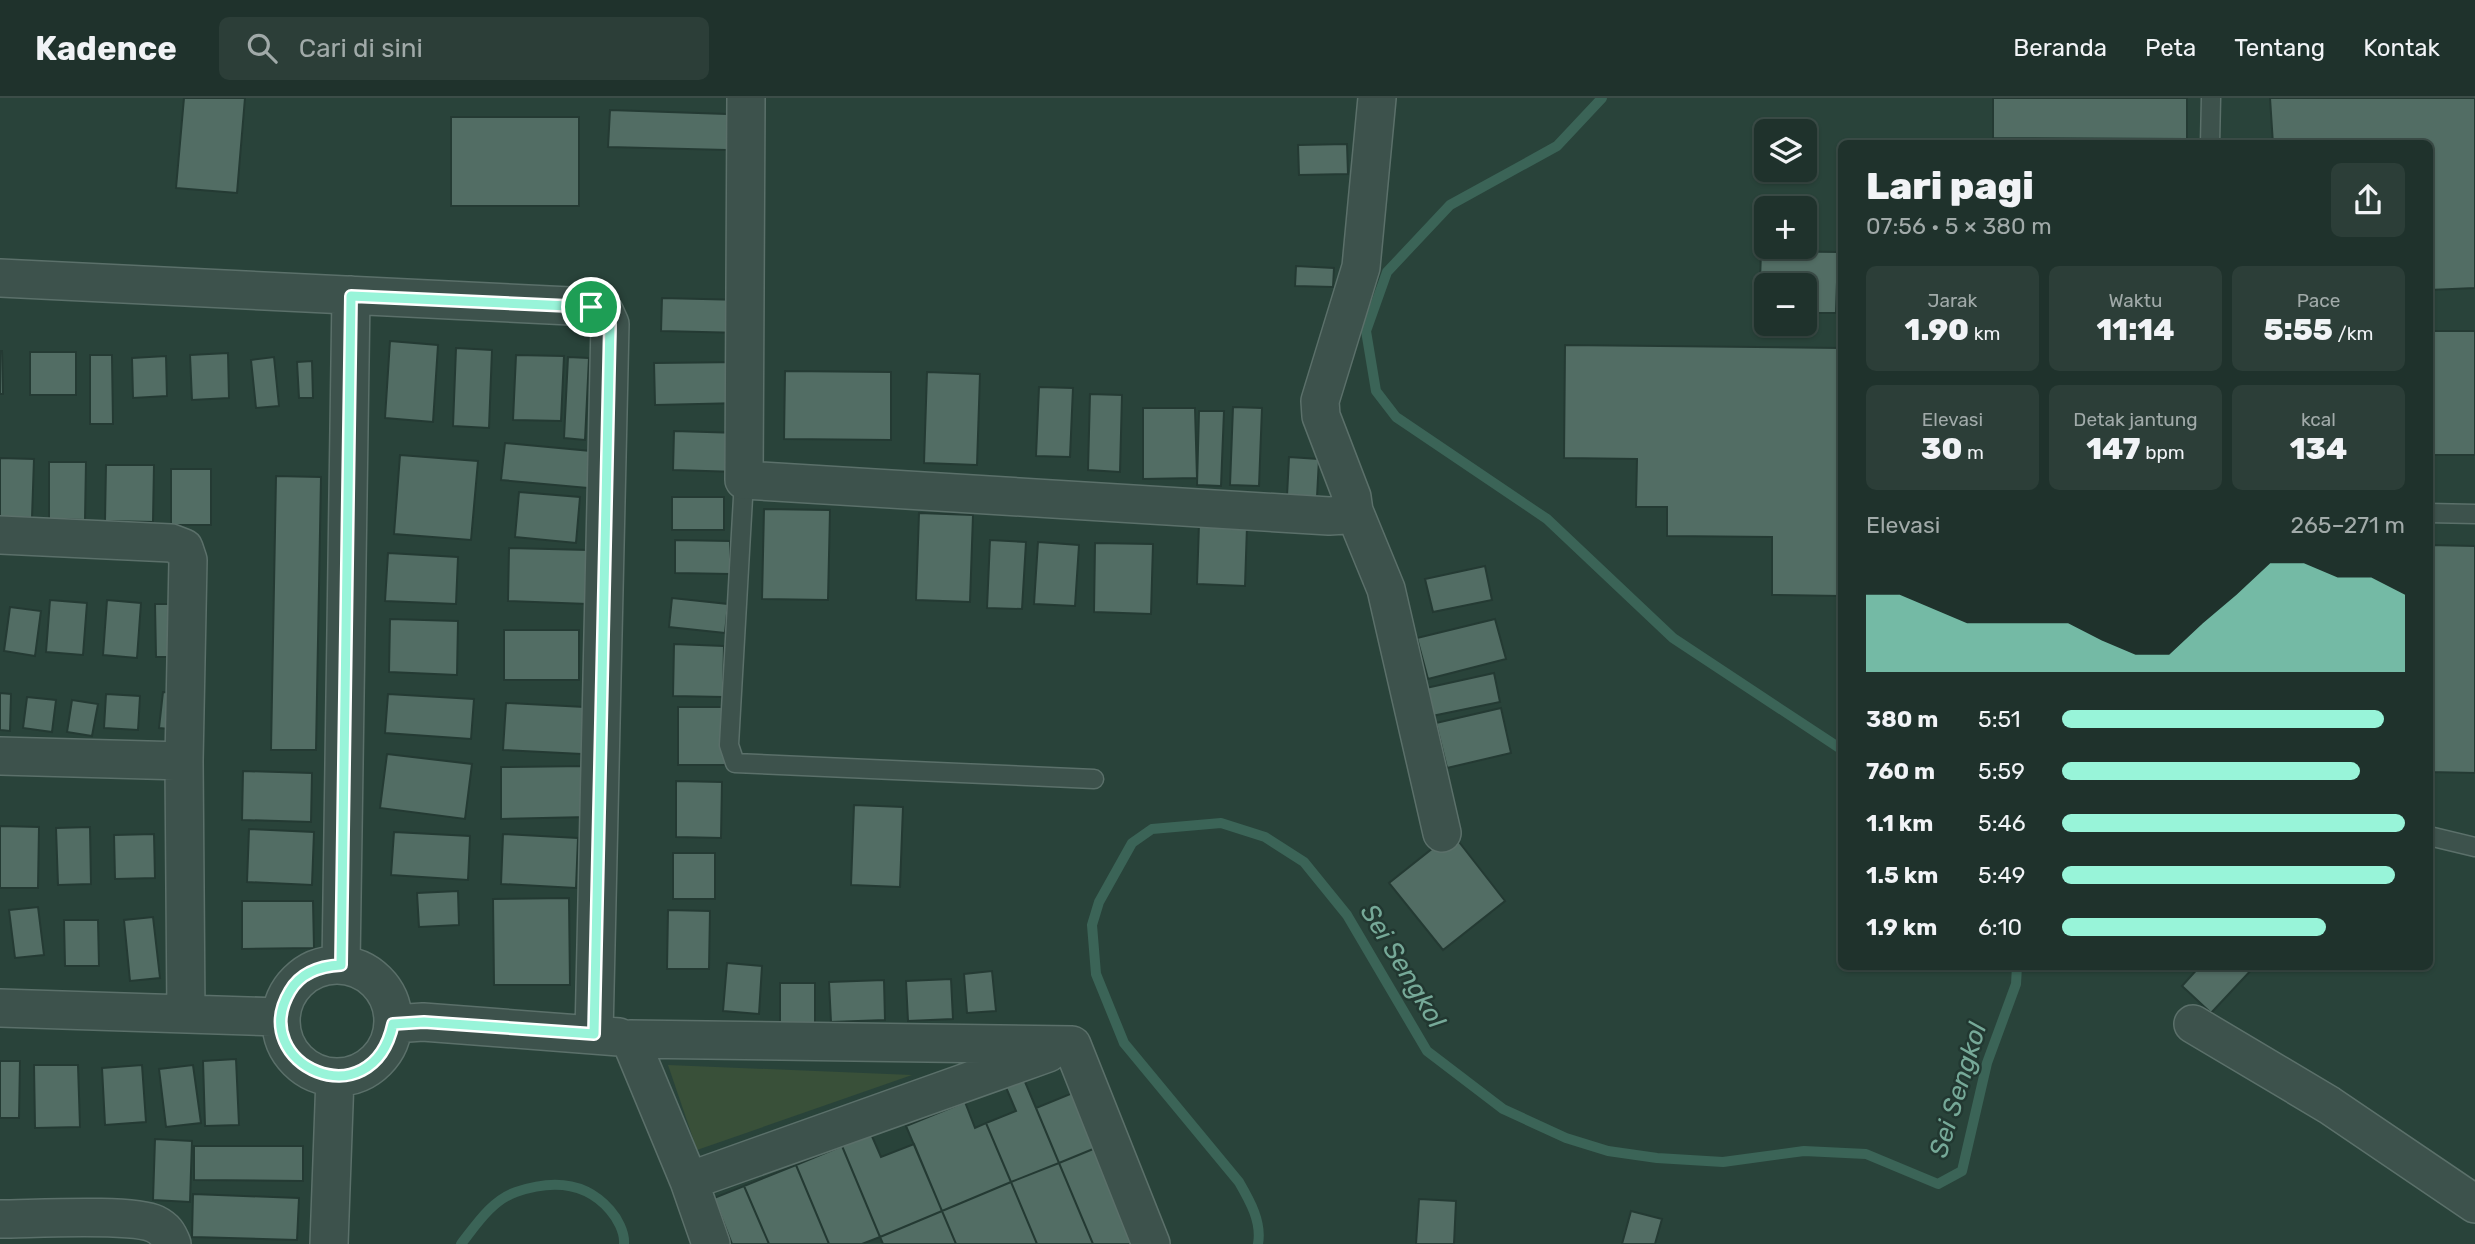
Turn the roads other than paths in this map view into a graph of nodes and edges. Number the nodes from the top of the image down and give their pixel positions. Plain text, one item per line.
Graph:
1 (746, 98) edge
2 (1377, 98) edge
3 (2211, 98) edge
4 (2210, 140) edge
5 (0, 278) edge
6 (351, 296) junction
7 (744, 480) junction
8 (1354, 511) junction
9 (2433, 513) edge
10 (2475, 514) edge
11 (0, 536) edge
12 (0, 756) edge
13 (184, 761) junction
14 (1094, 779) dead end
15 (1442, 833) dead end
16 (2433, 837) edge
17 (2475, 847) edge
18 (341, 965) junction
19 (0, 1008) edge
20 (186, 1013) junction
21 (281, 1017) junction
22 (393, 1024) junction
23 (2193, 1024) dead end
24 (594, 1034) junction
25 (630, 1039) junction
26 (1072, 1045) junction
27 (335, 1077) junction
28 (689, 1181) junction
29 (2475, 1204) edge
30 (0, 1219) edge
31 (172, 1244) edge
32 (329, 1244) edge
33 (711, 1244) edge
34 (1151, 1244) edge

1 - 7 street
2 - 8 street
3 - 4 lane
5 - 6 street
6 - 18 street
6 - 24 street
7 - 8 street
7 - 14 lane
8 - 15 street
9 - 10 lane
11 - 13 street
12 - 13 street
13 - 20 street
16 - 17 lane
18 - 21 street
18 - 22 street
19 - 20 street
20 - 21 street
21 - 27 street
22 - 24 street
22 - 27 street
23 - 29 street
24 - 25 street
25 - 26 street
25 - 28 street
26 - 28 street
26 - 34 street
27 - 32 street
28 - 33 street
30 - 31 street

